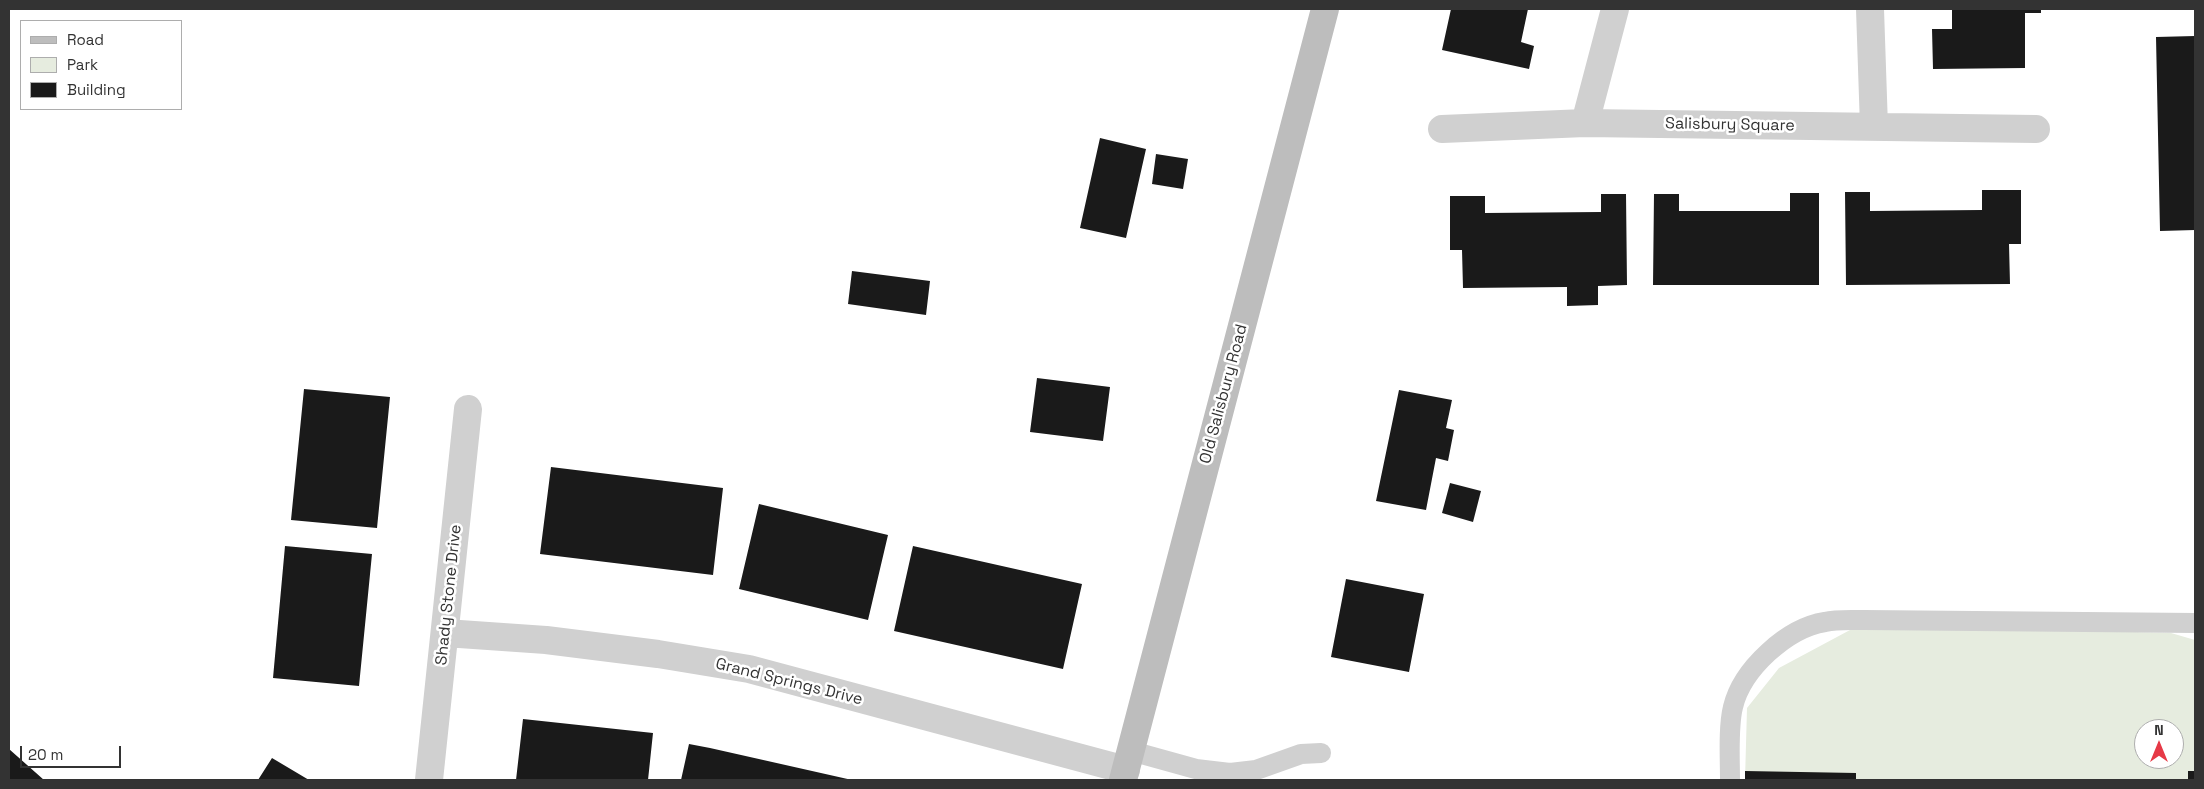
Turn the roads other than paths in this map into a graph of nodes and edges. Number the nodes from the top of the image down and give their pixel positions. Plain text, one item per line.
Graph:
1 (1325, 9) edge
2 (1615, 9) edge
3 (1870, 9) edge
4 (1585, 123) junction
5 (1874, 127) junction
6 (1442, 129) dead end
7 (2036, 129) dead end
8 (468, 409) dead end
9 (2195, 623) edge
10 (445, 633) junction
11 (1321, 753) dead end
12 (1128, 772) edge
13 (428, 780) edge
14 (1730, 780) edge

1 - 12 main road, Old Salisbury Road
2 - 4 street
3 - 5 street
4 - 5 street, Salisbury Square
4 - 6 street, Salisbury Square
5 - 7 street, Salisbury Square
8 - 10 street, Shady Stone Drive
9 - 14 lane
10 - 12 street, Grand Springs Drive
10 - 13 street, Shady Stone Drive
11 - 12 lane

